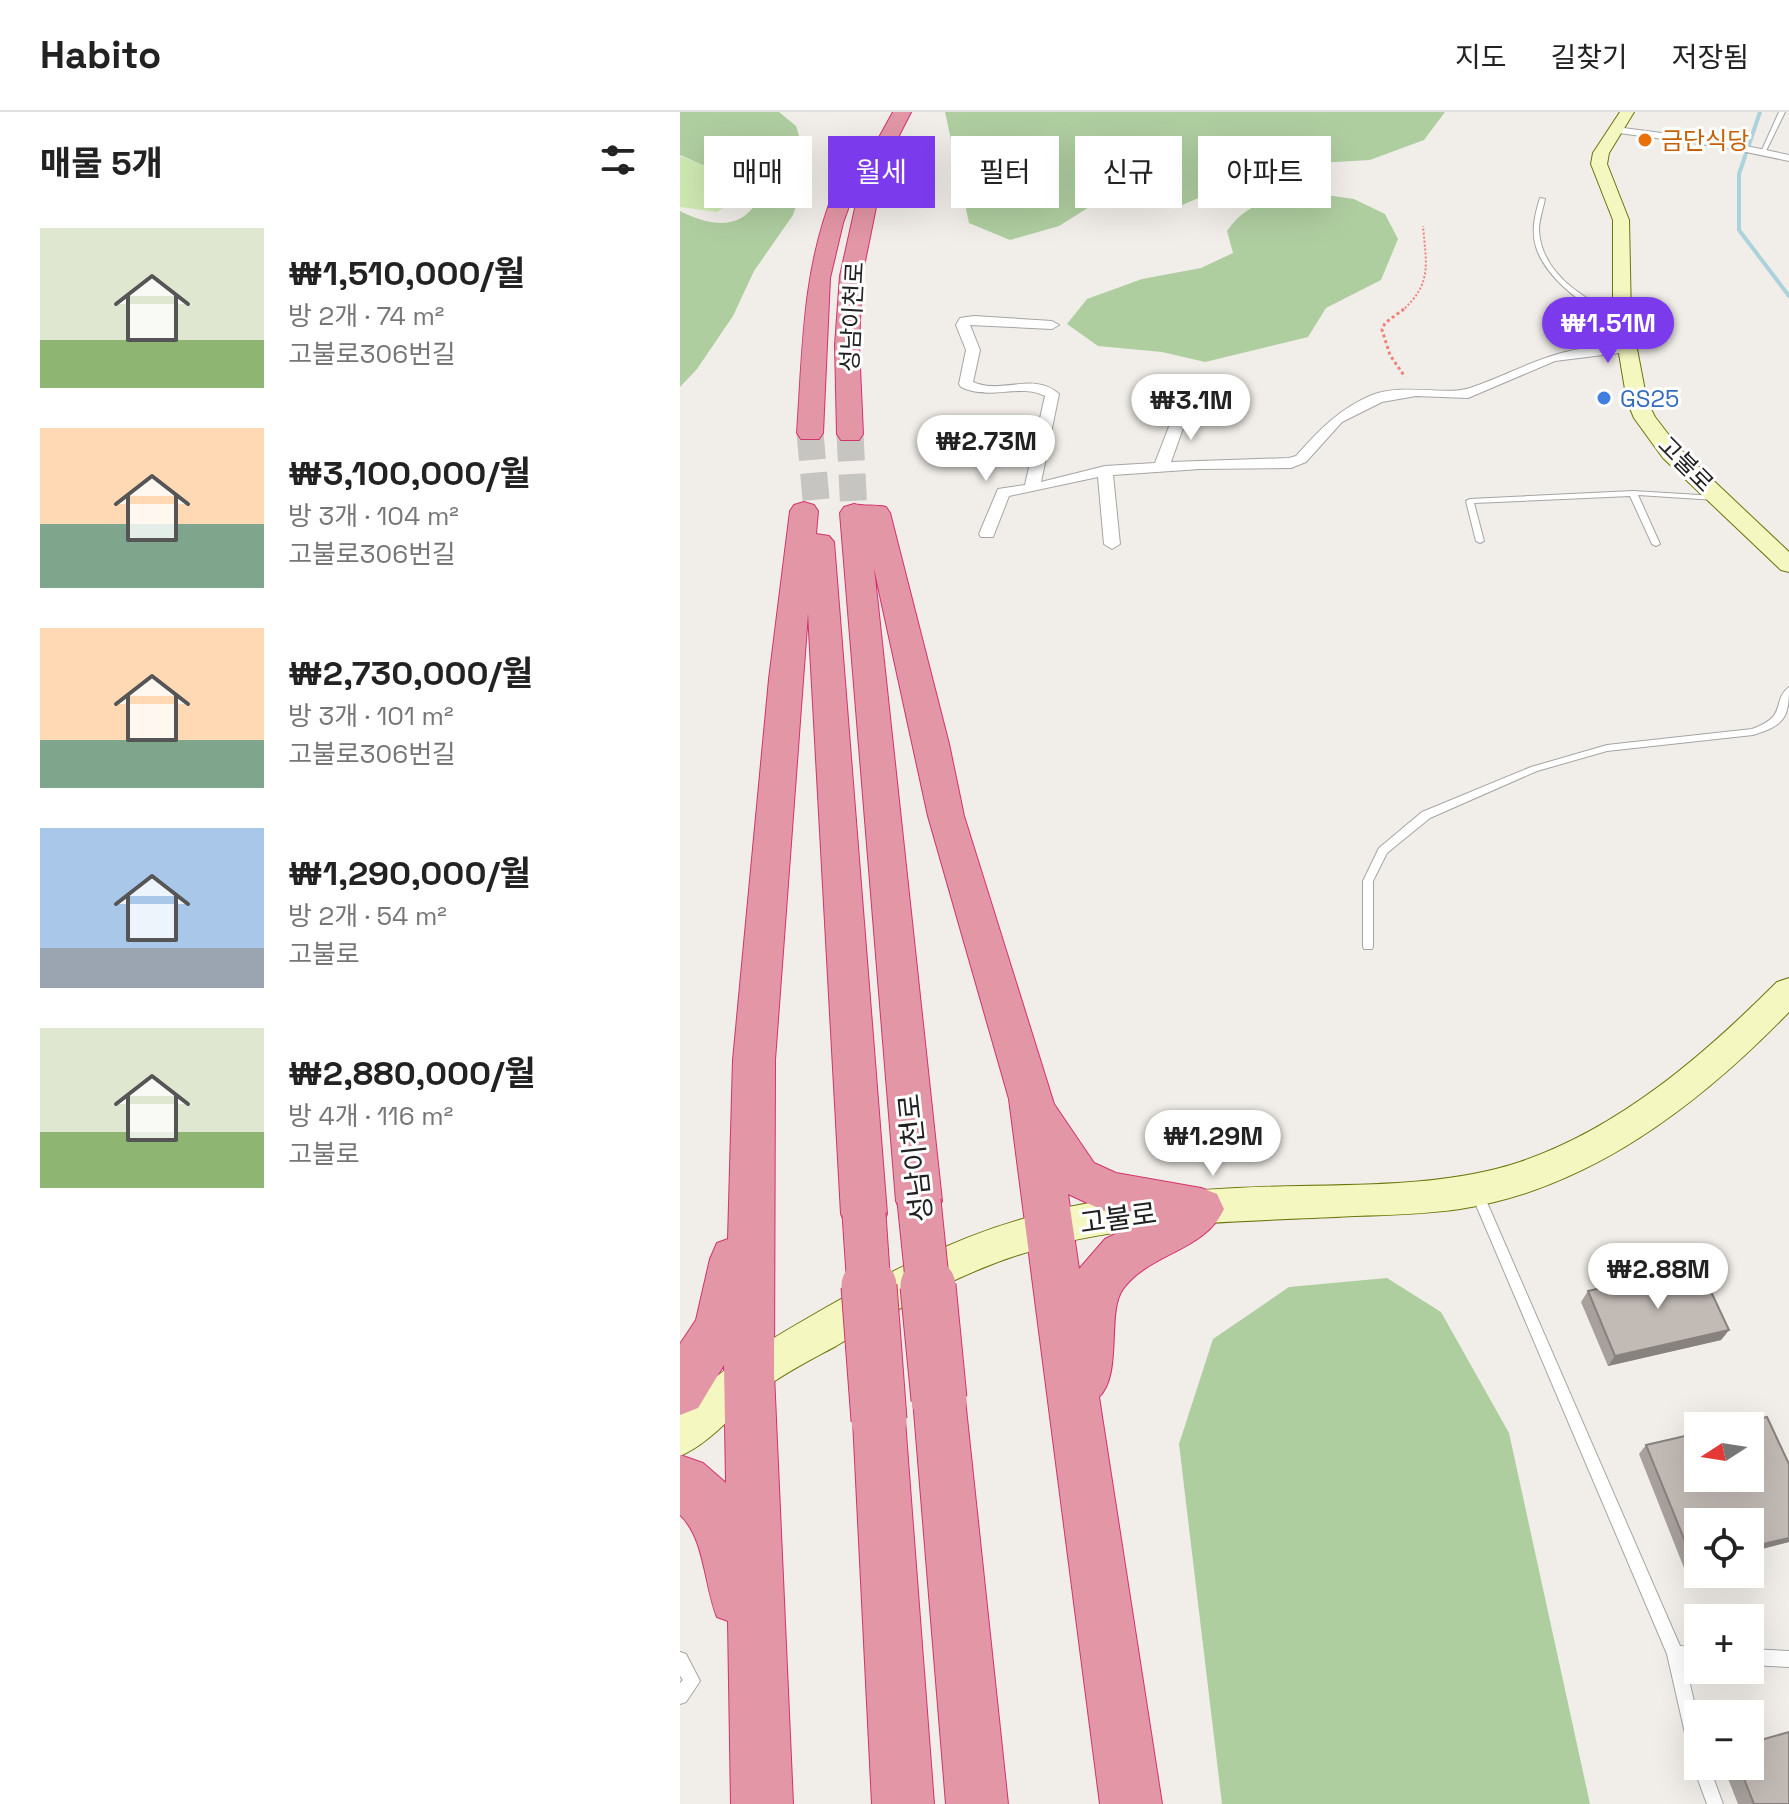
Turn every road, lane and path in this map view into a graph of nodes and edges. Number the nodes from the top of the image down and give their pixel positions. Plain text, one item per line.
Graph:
1 (902, 112) edge
2 (1627, 112) edge
3 (1782, 112) edge
4 (868, 128) dead end
5 (1616, 130) junction
6 (1763, 151) junction
7 (1789, 158) edge
8 (1542, 199) dead end
9 (1423, 226) dead end
10 (1622, 318) junction
11 (1052, 325) dead end
12 (1627, 348) junction
13 (1416, 392) junction
14 (1185, 403) dead end
15 (810, 433) tunnel mouth
16 (850, 434) tunnel mouth
17 (1161, 467) junction
18 (1105, 471) junction
19 (1032, 489) junction
20 (1633, 493) junction
21 (1721, 498) junction
22 (838, 512) junction
23 (987, 534) dead end
24 (1480, 541) dead end
25 (1112, 544) dead end
26 (1656, 544) dead end
27 (1789, 565) edge
28 (1789, 690) edge
29 (1368, 946) dead end
30 (1789, 991) edge
31 (1031, 1099) junction
32 (1476, 1190) junction
33 (750, 1193) junction
34 (1201, 1209) junction
35 (1050, 1228) junction
36 (749, 1374) junction
37 (680, 1390) edge
38 (1078, 1425) junction
39 (680, 1435) edge
40 (680, 1482) edge
41 (1675, 1654) junction
42 (1684, 1654) edge
43 (1764, 1658) edge
44 (1789, 1659) edge
45 (680, 1660) edge
46 (680, 1696) edge
47 (1685, 1700) edge
48 (757, 1703) junction
49 (1706, 1780) edge
50 (762, 1804) edge
51 (903, 1804) edge
52 (977, 1804) edge
53 (1131, 1804) edge
54 (1715, 1804) edge

1 - 16 highway, 성남이천로
2 - 5 street, 고불로
3 - 6 lane
4 - 15 highway, 성남이천로
5 - 6 street
5 - 10 street, 고불로
6 - 7 street
8 - 10 lane
9 - 13 path
10 - 12 street, 고불로
11 - 19 street
12 - 13 street
12 - 21 street, 고불로
13 - 17 street
14 - 17 street
17 - 18 street
18 - 19 street
18 - 25 street
19 - 23 street
20 - 21 lane
20 - 24 lane
20 - 26 lane
21 - 27 street, 고불로
22 - 31 highway
22 - 33 highway
22 - 51 highway, 성남이천로, bridge
22 - 52 highway, 성남이천로, bridge
28 - 29 lane
30 - 32 street, 고불로
31 - 34 highway
31 - 35 highway
32 - 34 street, 고불로
32 - 41 lane
33 - 36 highway
33 - 37 highway
34 - 35 street, 고불로
34 - 38 highway
35 - 36 street, 고불로
35 - 38 highway
36 - 39 street, 고불로
36 - 48 highway
38 - 53 highway
40 - 48 highway
41 - 42 lane
41 - 47 lane
43 - 44 lane
45 - 46 lane
48 - 50 highway
49 - 54 lane

